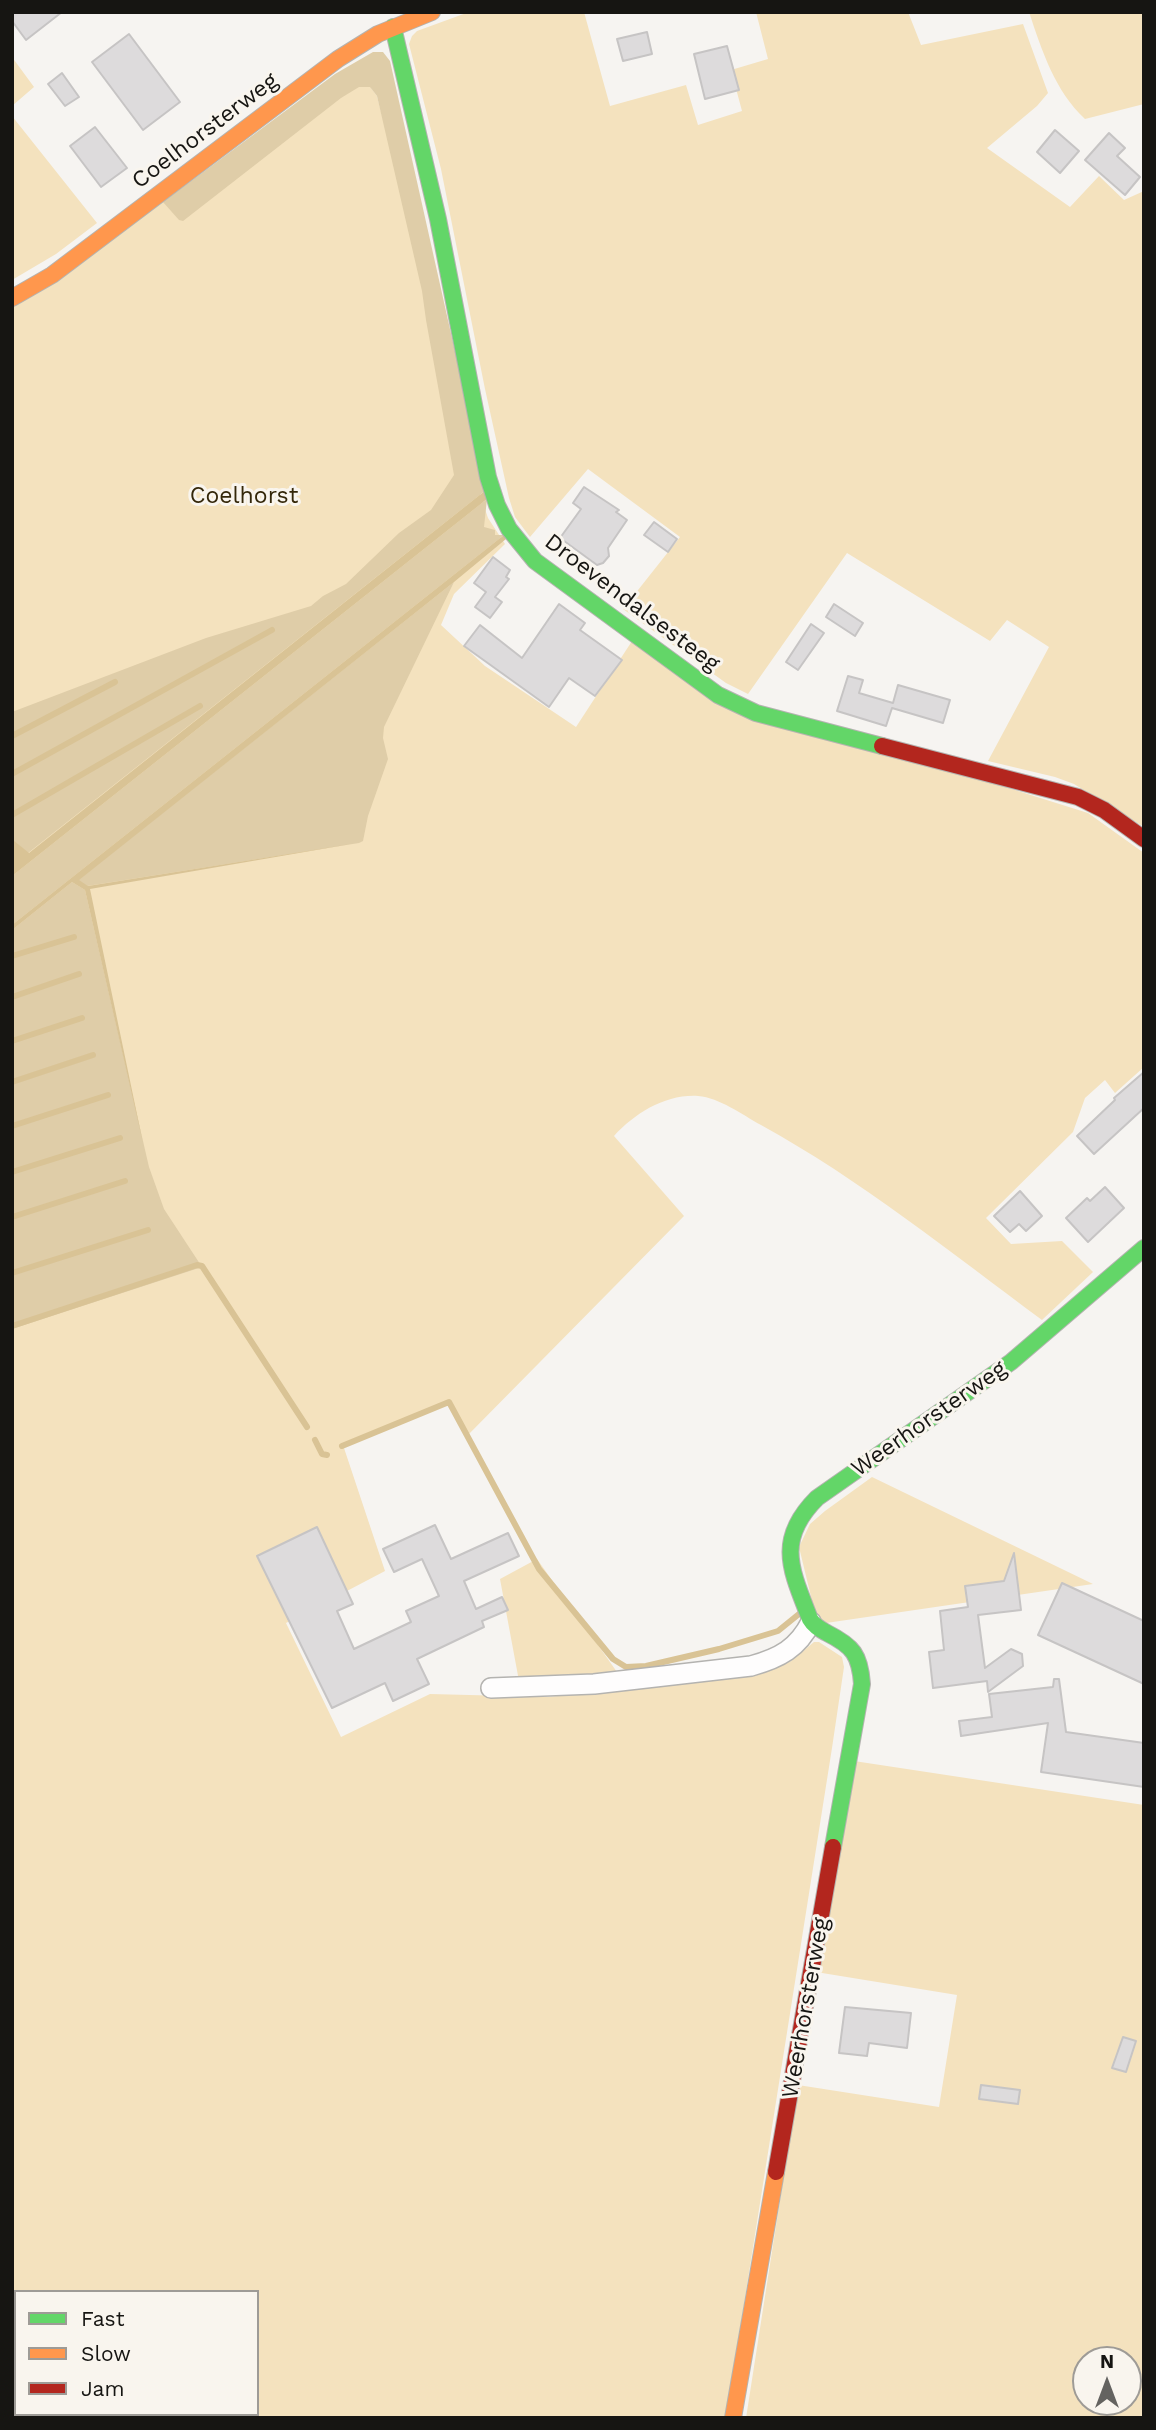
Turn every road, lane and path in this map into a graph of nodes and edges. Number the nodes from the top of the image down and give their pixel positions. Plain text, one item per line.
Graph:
1 (432, 12) edge
2 (393, 27) junction
3 (12, 298) edge
4 (1144, 839) edge
5 (1144, 1248) edge
6 (811, 1622) junction
7 (491, 1688) dead end
8 (733, 2418) edge

1 - 2 street, Coelhorsterweg
2 - 3 street, Coelhorsterweg
2 - 4 street, Droevendalsesteeg
5 - 6 street, Weerhorsterweg
6 - 7 street
6 - 8 street, Weerhorsterweg

